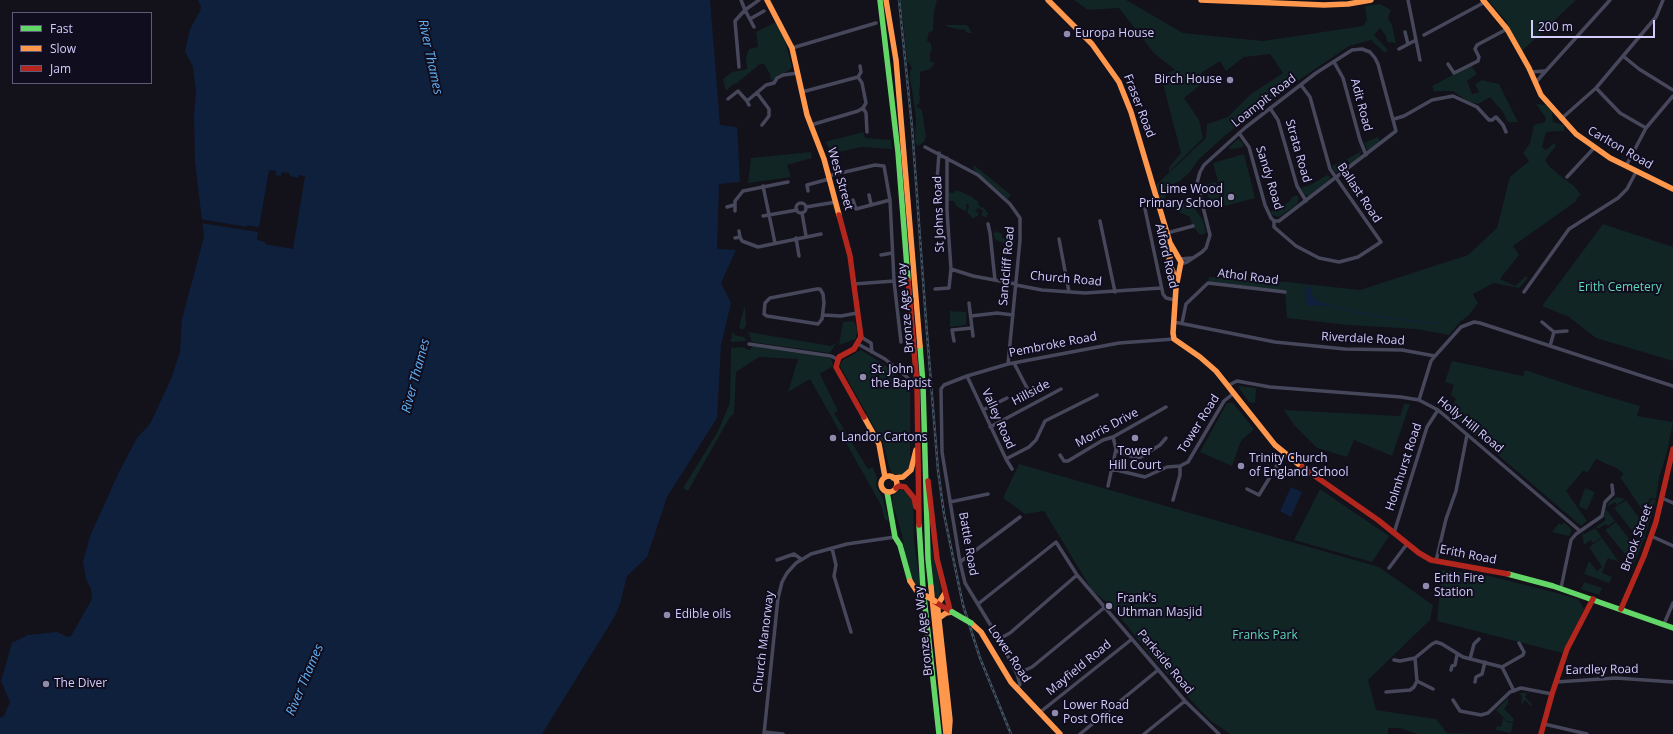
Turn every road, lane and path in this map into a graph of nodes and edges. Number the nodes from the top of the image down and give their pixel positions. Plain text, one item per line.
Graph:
1 (741, 0) edge
2 (759, 0) edge
3 (767, 0) edge
4 (880, 0) edge
5 (886, 0) edge
6 (1048, 0) edge
7 (1201, 0) edge
8 (1371, 0) edge
9 (1408, 0) edge
10 (1610, 0) edge
11 (1663, 0) edge
12 (1241, 1) edge
13 (1484, 1) edge
14 (1292, 2) edge
15 (745, 10) junction
16 (764, 11) dead end
17 (750, 20) junction
18 (876, 23) dead end
19 (754, 27) dead end
20 (1507, 29) junction
21 (1405, 32) dead end
22 (1424, 35) dead end
23 (1416, 40) junction
24 (1408, 44) junction
25 (792, 48) junction
26 (1399, 49) dead end
27 (1623, 56) junction
28 (1420, 60) dead end
29 (1334, 62) junction
30 (1448, 64) dead end
31 (860, 66) dead end
32 (739, 67) dead end
33 (1545, 71) junction
34 (1531, 72) junction
35 (798, 73) junction
36 (858, 77) junction
37 (1535, 83) junction
38 (1301, 84) junction
39 (1596, 88) junction
40 (1673, 90) edge
41 (802, 92) junction
42 (757, 93) junction
43 (1673, 96) edge
44 (728, 99) dead end
45 (863, 108) junction
46 (1270, 108) junction
47 (1394, 119) junction
48 (1561, 119) junction
49 (762, 125) dead end
50 (811, 125) junction
51 (1646, 128) junction
52 (867, 132) dead end
53 (1506, 132) dead end
54 (1239, 133) junction
55 (900, 141) junction
56 (925, 147) dead end
57 (1594, 148) junction
58 (901, 152) junction
59 (939, 153) junction
60 (1366, 155) junction
61 (947, 158) junction
62 (1626, 166) junction
63 (1636, 172) junction
64 (831, 177) junction
65 (1567, 177) dead end
66 (1336, 178) junction
67 (937, 181) dead end
68 (788, 182) dead end
69 (763, 186) junction
70 (1673, 189) edge
71 (808, 191) dead end
72 (869, 195) dead end
73 (853, 200) dead end
74 (890, 200) junction
75 (1306, 201) junction
76 (836, 202) junction
77 (871, 204) junction
78 (734, 205) junction
79 (727, 207) dead end
80 (806, 207) junction
81 (1145, 209) dead end
82 (797, 210) junction
83 (735, 211) dead end
84 (802, 213) junction
85 (769, 215) junction
86 (763, 216) dead end
87 (1100, 221) dead end
88 (1274, 221) junction
89 (988, 224) dead end
90 (1193, 226) dead end
91 (739, 231) dead end
92 (1167, 233) junction
93 (821, 234) dead end
94 (806, 236) junction
95 (740, 237) junction
96 (735, 238) dead end
97 (796, 238) junction
98 (1059, 239) dead end
99 (1381, 242) joint
100 (775, 243) junction
101 (1170, 243) junction
102 (892, 253) junction
103 (881, 255) dead end
104 (799, 256) dead end
105 (1170, 258) junction
106 (1179, 262) junction
107 (1171, 268) junction
108 (952, 269) junction
109 (995, 280) junction
110 (894, 281) junction
111 (854, 284) junction
112 (1016, 284) junction
113 (1161, 288) junction
114 (1176, 288) junction
115 (935, 289) dead end
116 (1069, 292) junction
117 (1115, 292) junction
118 (1285, 292) dead end
119 (1524, 292) dead end
120 (1175, 300) junction
121 (969, 302) dead end
122 (857, 313) junction
123 (823, 315) junction
124 (1012, 315) junction
125 (971, 316) junction
126 (1174, 322) junction
127 (1542, 322) dead end
128 (1182, 323) junction
129 (972, 328) junction
130 (1567, 331) dead end
131 (1554, 332) junction
132 (973, 336) dead end
133 (861, 337) junction
134 (1174, 339) junction
135 (901, 342) dead end
136 (954, 342) dead end
137 (749, 344) dead end
138 (858, 344) junction
139 (1550, 346) junction
140 (872, 352) junction
141 (1435, 356) junction
142 (837, 360) junction
143 (1014, 363) junction
144 (1008, 364) junction
145 (967, 376) junction
146 (908, 378) dead end
147 (1229, 385) junction
148 (1673, 386) edge
149 (941, 389) joint
150 (1061, 389) dead end
151 (1234, 392) junction
152 (1020, 393) dead end
153 (1097, 395) dead end
154 (1007, 398) dead end
155 (1419, 400) junction
156 (1166, 407) dead end
157 (983, 410) junction
158 (1438, 410) junction
159 (990, 427) junction
160 (918, 432) junction
161 (1467, 435) junction
162 (1113, 437) junction
163 (1166, 438) dead end
164 (1673, 449) edge
165 (1116, 451) junction
166 (1284, 454) junction
167 (1060, 455) dead end
168 (1006, 459) junction
169 (1672, 459) edge
170 (924, 466) junction
171 (1180, 466) junction
172 (1012, 469) dead end
173 (1112, 469) junction
174 (885, 477) junction
175 (893, 478) junction
176 (1612, 485) dead end
177 (1108, 486) dead end
178 (896, 488) junction
179 (1247, 489) dead end
180 (887, 492) junction
181 (988, 494) dead end
182 (1662, 498) junction
183 (1173, 500) dead end
184 (950, 502) junction
185 (1673, 503) edge
186 (1020, 516) dead end
187 (919, 523) junction
188 (1580, 531) junction
189 (1394, 533) junction
190 (1651, 536) junction
191 (895, 537) junction
192 (1407, 544) junction
193 (1673, 546) edge
194 (832, 548) junction
195 (801, 559) junction
196 (777, 560) dead end
197 (1436, 561) junction
198 (960, 562) junction
199 (1389, 568) dead end
200 (1078, 575) junction
201 (1561, 588) junction
202 (945, 593) junction
203 (1593, 599) junction
204 (936, 603) junction
205 (1673, 603) edge
206 (978, 604) junction
207 (1105, 606) junction
208 (1621, 609) junction
209 (951, 611) junction
210 (939, 618) junction
211 (1664, 624) junction
212 (1673, 628) edge
213 (851, 632) dead end
214 (1132, 638) junction
215 (999, 639) junction
216 (1479, 639) dead end
217 (1518, 643) dead end
218 (1457, 655) junction
219 (1415, 658) junction
220 (1470, 659) junction
221 (1394, 660) dead end
222 (1485, 662) junction
223 (1502, 667) junction
224 (1158, 670) junction
225 (1451, 670) dead end
226 (1017, 674) junction
227 (1417, 681) junction
228 (1475, 682) dead end
229 (1556, 682) junction
230 (1673, 682) edge
231 (1017, 689) junction
232 (1433, 689) dead end
233 (1514, 691) junction
234 (1386, 692) dead end
235 (1552, 694) junction
236 (1184, 700) junction
237 (1453, 700) dead end
238 (1039, 713) junction
239 (1544, 724) junction
240 (1589, 728) dead end
241 (1214, 730) junction
242 (764, 733) edge
243 (783, 734) edge
244 (939, 734) edge
245 (946, 734) edge
246 (949, 734) edge
247 (1060, 734) edge
248 (1080, 734) edge
249 (1144, 734) edge
250 (1210, 734) edge
251 (1219, 734) edge
252 (1541, 734) edge
253 (1587, 734) edge

1 - 15 street
2 - 15 street
3 - 25 main road, West Street
4 - 55 main road, Bronze Age Way
5 - 55 main road, Bronze Age Way
6 - 92 main road, Fraser Road
7 - 12 main road
8 - 14 main road
9 - 23 street
10 - 33 street
11 - 27 street
12 - 14 main road
13 - 20 main road, Carlton Road
13 - 22 street
15 - 17 street
15 - 32 street
16 - 17 street
17 - 19 street
18 - 25 street
20 - 30 street
20 - 34 main road, Carlton Road
21 - 24 street
23 - 24 street
23 - 28 street
24 - 26 street
25 - 35 main road, West Street
27 - 39 street
27 - 40 street
29 - 38 street, Loampit Road
29 - 47 street, Loampit Road
29 - 60 street, Adit Road
31 - 36 street
33 - 34 street
33 - 37 street
34 - 37 main road, Carlton Road
35 - 41 main road, West Street
35 - 42 street
36 - 41 street
36 - 45 street
37 - 48 main road, Carlton Road
38 - 46 street, Loampit Road
38 - 66 street, Ballast Road
39 - 48 street
39 - 51 street
41 - 50 main road, West Street
42 - 44 street
42 - 49 street
43 - 51 street
45 - 50 street
45 - 52 street
46 - 54 street, Loampit Road
46 - 75 street, Strata Road
47 - 53 street
47 - 60 street
48 - 57 main road, Carlton Road
50 - 64 main road, West Street
51 - 62 street
54 - 88 street, Sandy Road
54 - 106 street, Loampit Road
55 - 58 main road, Bronze Age Way
56 - 59 street, Sandcliff Road
57 - 62 main road, Carlton Road
57 - 65 street
58 - 160 main road, Bronze Age Way
58 - 170 main road, Bronze Age Way
59 - 61 street, Sandcliff Road
59 - 67 street
60 - 66 street
61 - 108 street, St Johns Road
61 - 112 street, Sandcliff Road
62 - 63 main road, Carlton Road
63 - 70 main road, Carlton Road
63 - 119 street
64 - 71 street
64 - 74 street
64 - 76 main road, West Street
66 - 75 street
66 - 99 street, Ballast Road
68 - 69 street
69 - 78 street
69 - 85 street
72 - 77 street
73 - 77 street
74 - 77 street
74 - 102 street
75 - 88 street
76 - 80 street
76 - 111 main road, West Street
78 - 79 street
78 - 83 street
80 - 82 street
80 - 84 street
81 - 113 street, Alford Road
82 - 84 street
82 - 85 street
84 - 94 street
85 - 86 street
85 - 100 street
87 - 117 street
88 - 99 street, Sandy Road
89 - 109 street
90 - 92 street
91 - 95 street
92 - 101 main road, Fraser Road
93 - 94 street
94 - 97 street
95 - 96 street
95 - 100 street
97 - 100 street
97 - 104 street
98 - 116 street
101 - 105 main road, Fraser Road
101 - 106 main road, Fraser Road
102 - 103 street
102 - 110 street
105 - 106 main road
105 - 107 main road, Fraser Road
106 - 107 main road
106 - 114 main road, Fraser Road
107 - 114 main road, Fraser Road
108 - 109 street, Church Road
108 - 115 street, St Johns Road
109 - 112 street, Church Road
110 - 111 street
110 - 135 street
111 - 122 main road, West Street
112 - 116 street, Church Road
112 - 124 street, Sandcliff Road
113 - 117 street, Church Road
113 - 120 street, Alford Road
114 - 120 main road, Fraser Road
116 - 117 street, Church Road
118 - 128 street, Athol Road
120 - 126 main road, Fraser Road
121 - 125 street
122 - 123 street
122 - 133 main road, West Street
123 - 123 street
124 - 125 street
124 - 144 street, Sandcliff Road
125 - 129 street
126 - 128 street, Riverdale Road
126 - 134 main road, Fraser Road
127 - 131 street
128 - 141 street, Riverdale Road
129 - 132 street
129 - 136 street
130 - 131 street
131 - 139 street
133 - 138 main road
133 - 140 street
134 - 143 street, Pembroke Road
134 - 147 main road, Erith Road
137 - 142 street
138 - 140 street
138 - 142 main road
139 - 141 street
139 - 148 street
140 - 146 street
141 - 155 street
142 - 174 main road
143 - 144 street, Pembroke Road
143 - 152 street
144 - 145 street, Pembroke Road
145 - 149 street, Pembroke Road
145 - 157 street, Valley Road
147 - 151 main road, Erith Road
147 - 155 street, Holly Hill Road
149 - 184 street, Battle Road
150 - 159 street, Hillside
151 - 166 main road, Erith Road
151 - 171 street, Tower Road
153 - 168 street
154 - 157 street
155 - 158 street, Holly Hill Road
156 - 162 street, Morris Drive
157 - 159 street, Valley Road
158 - 161 street, Holly Hill Road
158 - 189 street, Holmhurst Road
159 - 168 street, Valley Road
160 - 175 main road
160 - 187 main road, Bronze Age Way
161 - 188 street, Holly Hill Road
161 - 197 street
162 - 165 street
162 - 167 street, Morris Drive
163 - 165 street
164 - 169 main road, Brook Street
165 - 173 street
166 - 179 street
166 - 189 main road, Erith Road
168 - 172 street, Valley Road
169 - 182 main road, Brook Street
170 - 202 main road
170 - 245 main road, Bronze Age Way
171 - 173 street, Tower Road
171 - 183 street, Tower Road
173 - 177 street
174 - 175 main road
174 - 180 main road
175 - 178 main road
176 - 188 street
178 - 180 main road
178 - 187 main road
180 - 191 main road, Lower Road
181 - 184 street
182 - 185 street
182 - 190 main road, Brook Street
184 - 198 street, Battle Road
186 - 198 street
187 - 244 main road, Bronze Age Way
188 - 201 street
189 - 192 main road, Erith Road
190 - 193 street
190 - 208 main road, Brook Street
191 - 194 street, Church Manorway
191 - 204 main road, Lower Road, bridge
192 - 197 main road, Erith Road
192 - 199 street
194 - 195 street, Church Manorway
194 - 213 street
195 - 196 street, Church Manorway
195 - 242 street, Church Manorway
197 - 201 main road, Erith Road
198 - 206 street, Battle Road
200 - 206 street, Parkside Road
200 - 207 street, Parkside Road
200 - 215 street
201 - 203 main road, Erith Road
202 - 204 main road
202 - 209 main road
203 - 208 main road, Erith Road
203 - 229 main road
204 - 209 main road, Lower Road
204 - 210 main road
205 - 211 street
206 - 215 street, Battle Road
207 - 214 street, Parkside Road
207 - 226 street
208 - 211 main road, Erith Road
209 - 210 main road
209 - 231 main road, Lower Road, bridge
210 - 246 main road
211 - 212 main road, Erith Road
214 - 224 street, Parkside Road
214 - 238 street, Mayfield Road
215 - 226 street, Battle Road
216 - 220 street
217 - 223 street
218 - 219 street
218 - 220 street
218 - 225 street
219 - 221 street
219 - 227 street
220 - 222 street
222 - 223 street
222 - 228 street
223 - 233 street
224 - 236 street, Parkside Road
224 - 248 street
226 - 231 street, Battle Road
227 - 232 street
227 - 234 street
229 - 230 street, Eardley Road
229 - 235 main road
231 - 238 main road, Lower Road
233 - 235 street
233 - 237 street
235 - 239 main road
236 - 241 street, Parkside Road
236 - 249 street
238 - 247 main road, Lower Road
239 - 252 main road
239 - 253 street
240 - 253 street
241 - 250 street
241 - 251 street, Parkside Road
242 - 243 street

